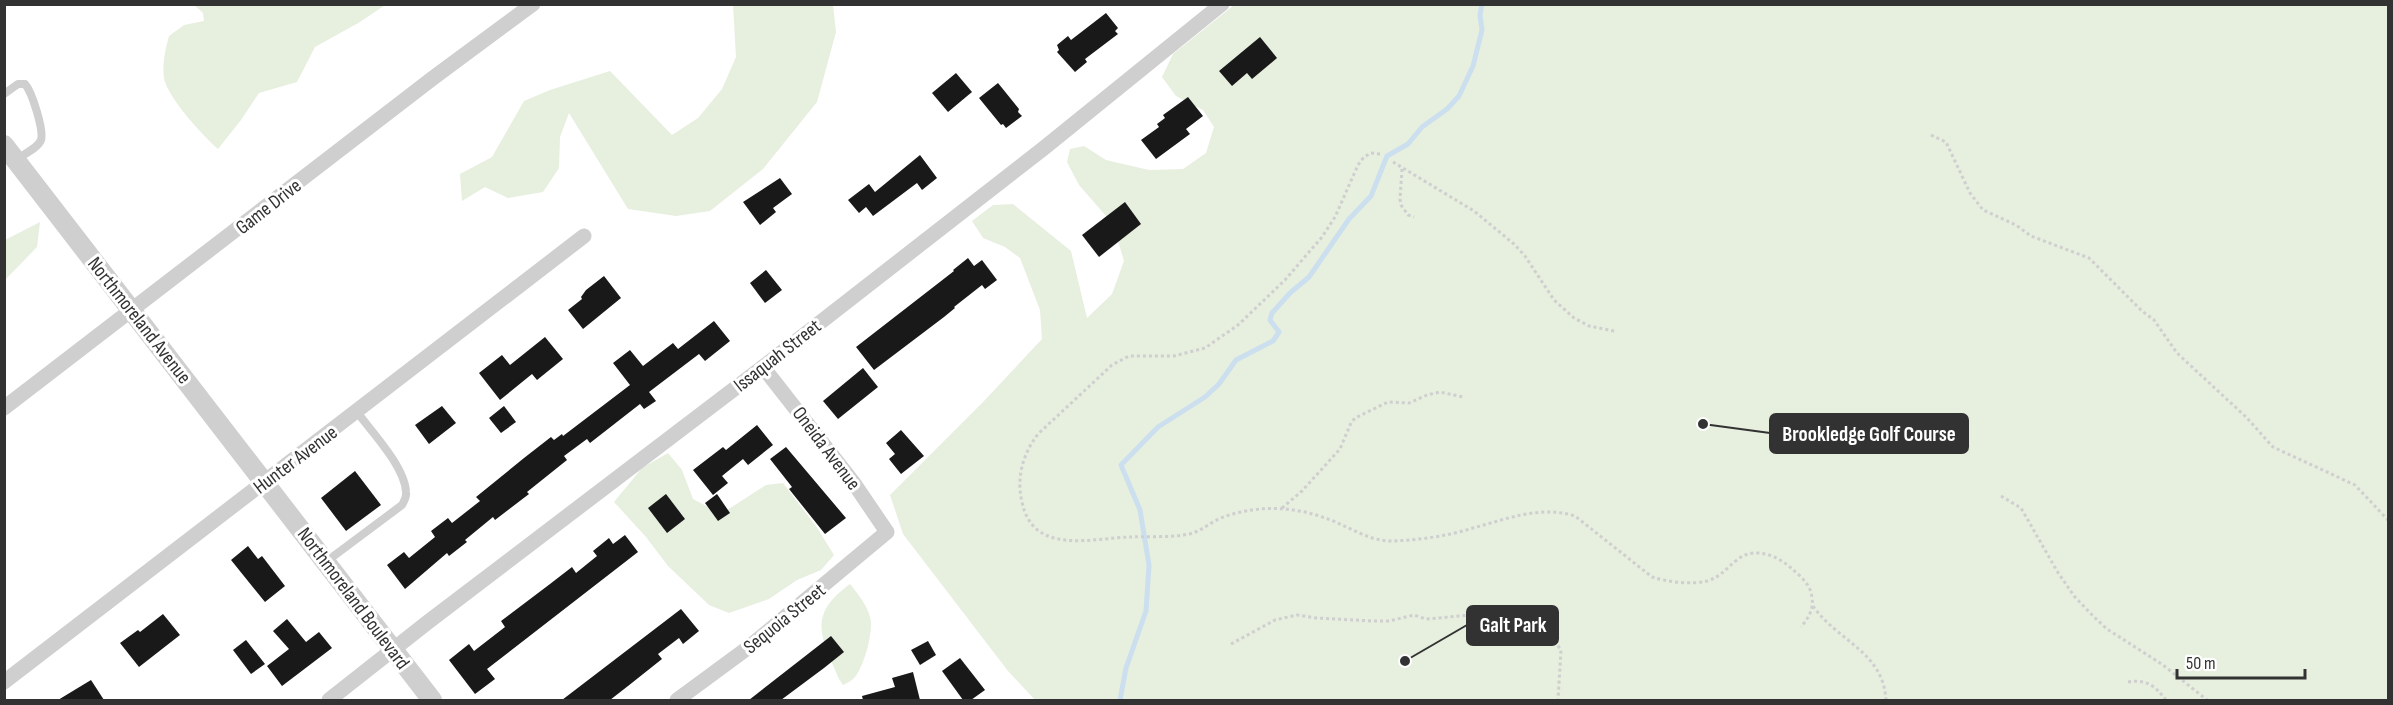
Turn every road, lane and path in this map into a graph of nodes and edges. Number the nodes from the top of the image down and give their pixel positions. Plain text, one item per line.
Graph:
1 (533, 4) edge
2 (1222, 4) edge
3 (4, 94) edge
4 (1931, 135) dead end
5 (10, 152) edge
6 (1380, 154) dead end
7 (1393, 162) dead end
8 (1402, 169) junction
9 (1414, 217) dead end
10 (584, 236) dead end
11 (133, 311) junction
12 (1614, 331) dead end
13 (763, 367) junction
14 (1463, 397) dead end
15 (4, 408) edge
16 (357, 412) junction
17 (271, 489) junction
18 (2001, 496) dead end
19 (1280, 509) junction
20 (2388, 520) edge
21 (887, 532) joint
22 (326, 562) junction
23 (1813, 606) junction
24 (1801, 627) dead end
25 (1231, 644) dead end
26 (393, 649) junction
27 (4, 682) edge
28 (2128, 682) dead end
29 (329, 700) edge
30 (432, 700) edge
31 (677, 700) edge
32 (1558, 700) edge
33 (1886, 700) edge
34 (2166, 700) edge
35 (2207, 700) edge

1 - 11 street, Game Drive
2 - 13 street, Issaquah Street
3 - 5 lane
4 - 20 path
5 - 11 street, Northmoreland Avenue
6 - 19 path
7 - 8 path
8 - 9 path
8 - 12 path
10 - 16 street, Hunter Avenue
11 - 15 street, Game Drive
11 - 17 street, Northmoreland Avenue
13 - 21 street, Oneida Avenue
13 - 26 street, Issaquah Street
14 - 19 path
16 - 17 street, Hunter Avenue
16 - 22 lane
17 - 22 street, Northmoreland Boulevard
17 - 27 street, Hunter Avenue
18 - 35 path
19 - 23 path
21 - 31 street, Sequoia Street
22 - 26 street, Northmoreland Boulevard
23 - 24 path
23 - 33 path
25 - 32 path
26 - 29 street, Issaquah Street
26 - 30 street, Northmoreland Boulevard
28 - 34 path

